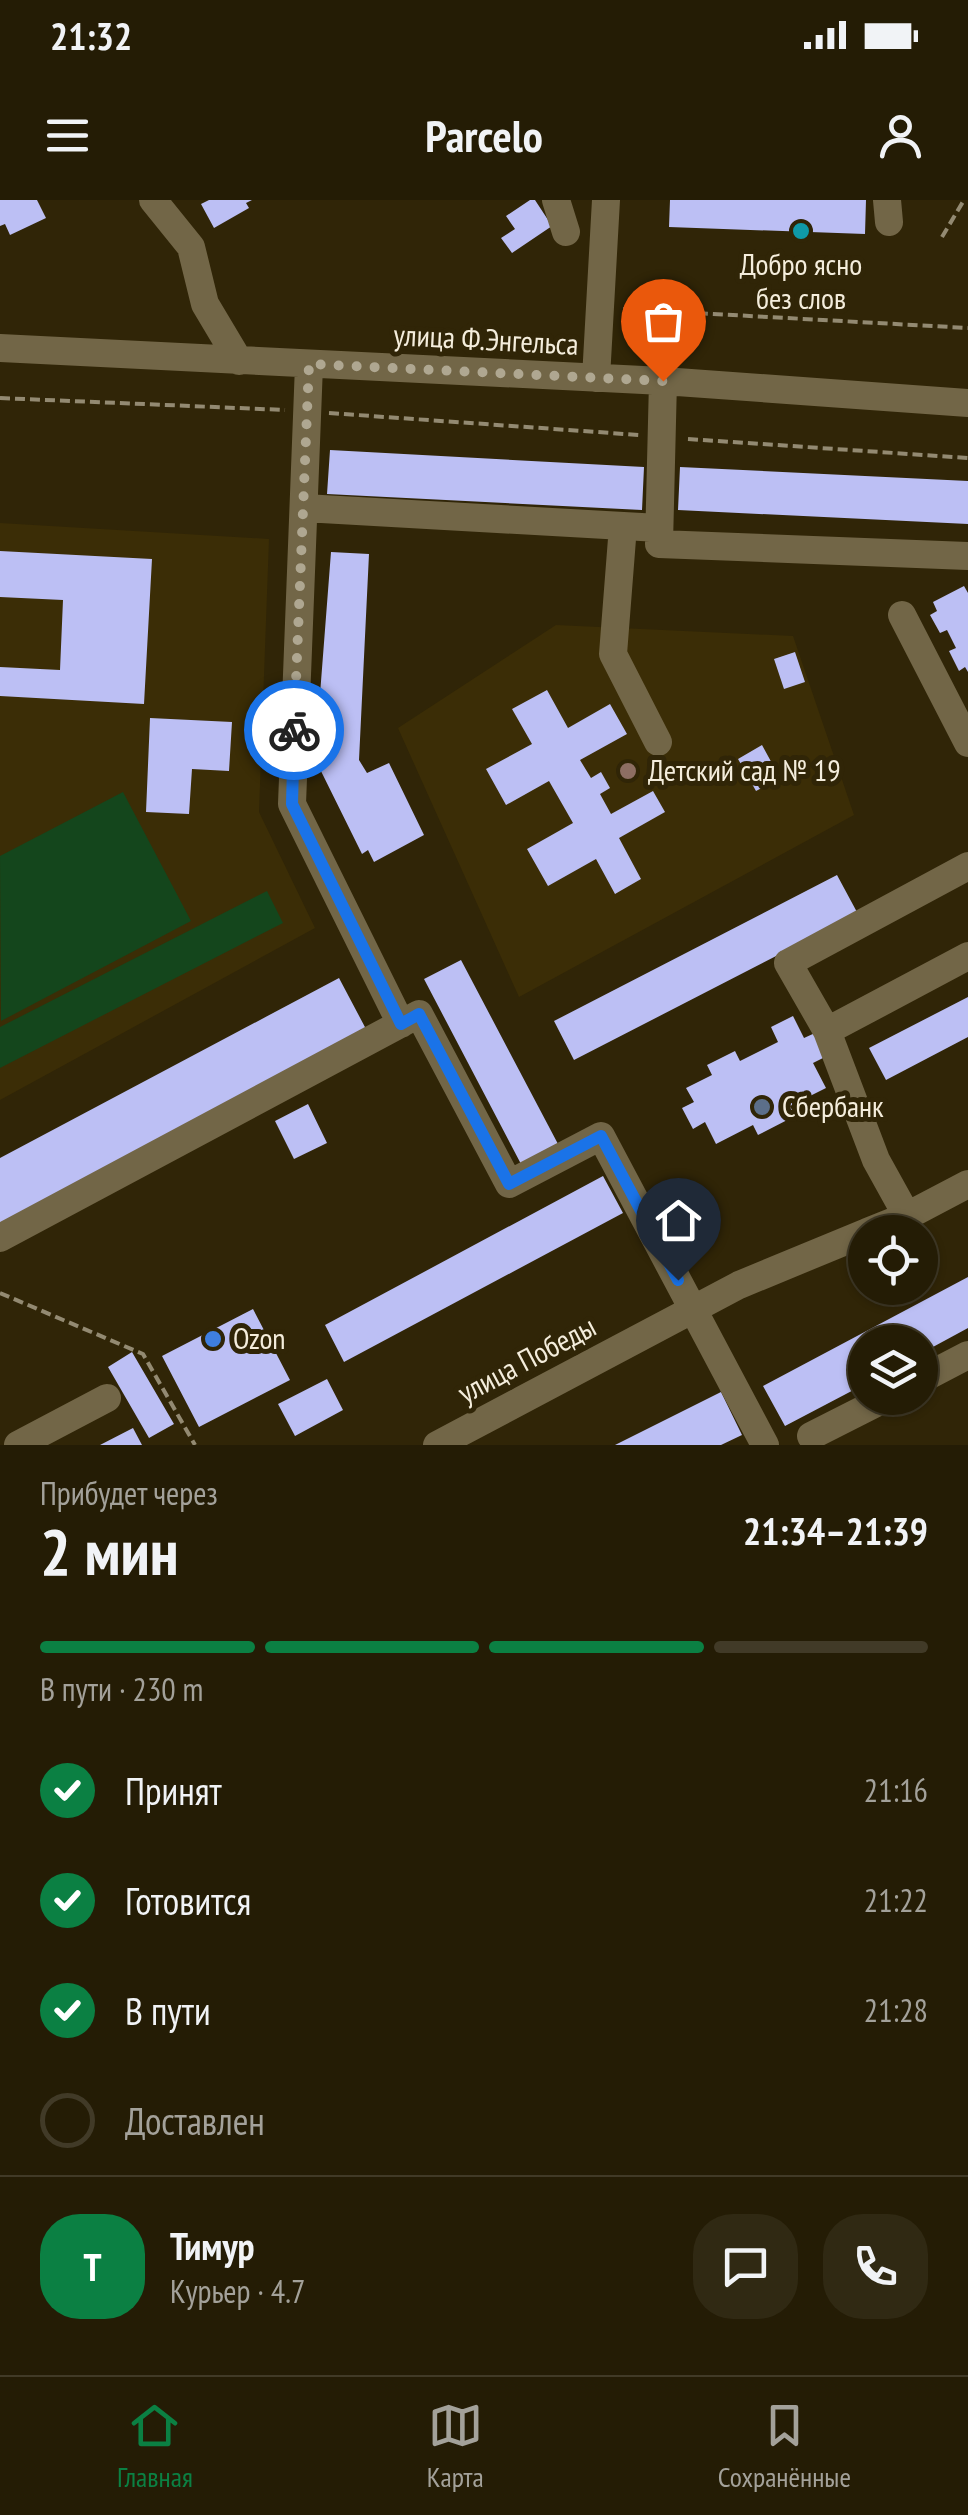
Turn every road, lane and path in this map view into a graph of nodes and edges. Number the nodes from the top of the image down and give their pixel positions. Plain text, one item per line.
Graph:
1 (153, 200) edge
2 (556, 200) edge
3 (606, 200) edge
4 (964, 200) edge
5 (566, 232) dead end
6 (942, 237) dead end
7 (624, 309) dead end
8 (968, 328) edge
9 (0, 348) edge
10 (239, 361) junction
11 (309, 364) junction
12 (596, 378) junction
13 (663, 381) junction
14 (0, 398) edge
15 (968, 403) edge
16 (308, 411) junction
17 (663, 437) junction
18 (968, 458) edge
19 (304, 508) junction
20 (623, 526) junction
21 (660, 528) junction
22 (968, 556) edge
23 (902, 614) dead end
24 (658, 742) dead end
25 (968, 743) edge
26 (968, 866) edge
27 (968, 956) edge
28 (401, 1024) junction
29 (827, 1030) junction
30 (968, 1184) edge
31 (906, 1215) edge
32 (909, 1215) edge
33 (0, 1238) edge
34 (848, 1240) edge
35 (0, 1293) edge
36 (693, 1308) junction
37 (968, 1355) edge
38 (938, 1371) edge
39 (107, 1398) dead end
40 (855, 1415) edge
41 (807, 1442) edge
42 (18, 1445) edge
43 (196, 1445) edge
44 (437, 1445) edge
45 (764, 1445) edge

1 - 10 street
2 - 5 street
3 - 12 street
4 - 6 path
7 - 8 path
9 - 10 street, улица Ф.Энгельса
10 - 11 street, улица Ф.Энгельса
11 - 12 street, улица Ф.Энгельса
11 - 16 street
12 - 13 street, улица Ф.Энгельса
13 - 15 street, улица Ф.Энгельса
13 - 17 street
14 - 16 path
16 - 17 path
16 - 19 street
17 - 18 path
17 - 21 street
19 - 20 street
19 - 28 street
20 - 21 street
20 - 24 street
21 - 22 street
23 - 25 street
26 - 29 street
27 - 29 street
28 - 33 street
28 - 36 street
29 - 31 street
30 - 32 street, улица Победы
34 - 36 street, улица Победы
35 - 43 path
36 - 44 street, улица Победы
36 - 45 street
37 - 38 street
39 - 42 street
40 - 41 street

